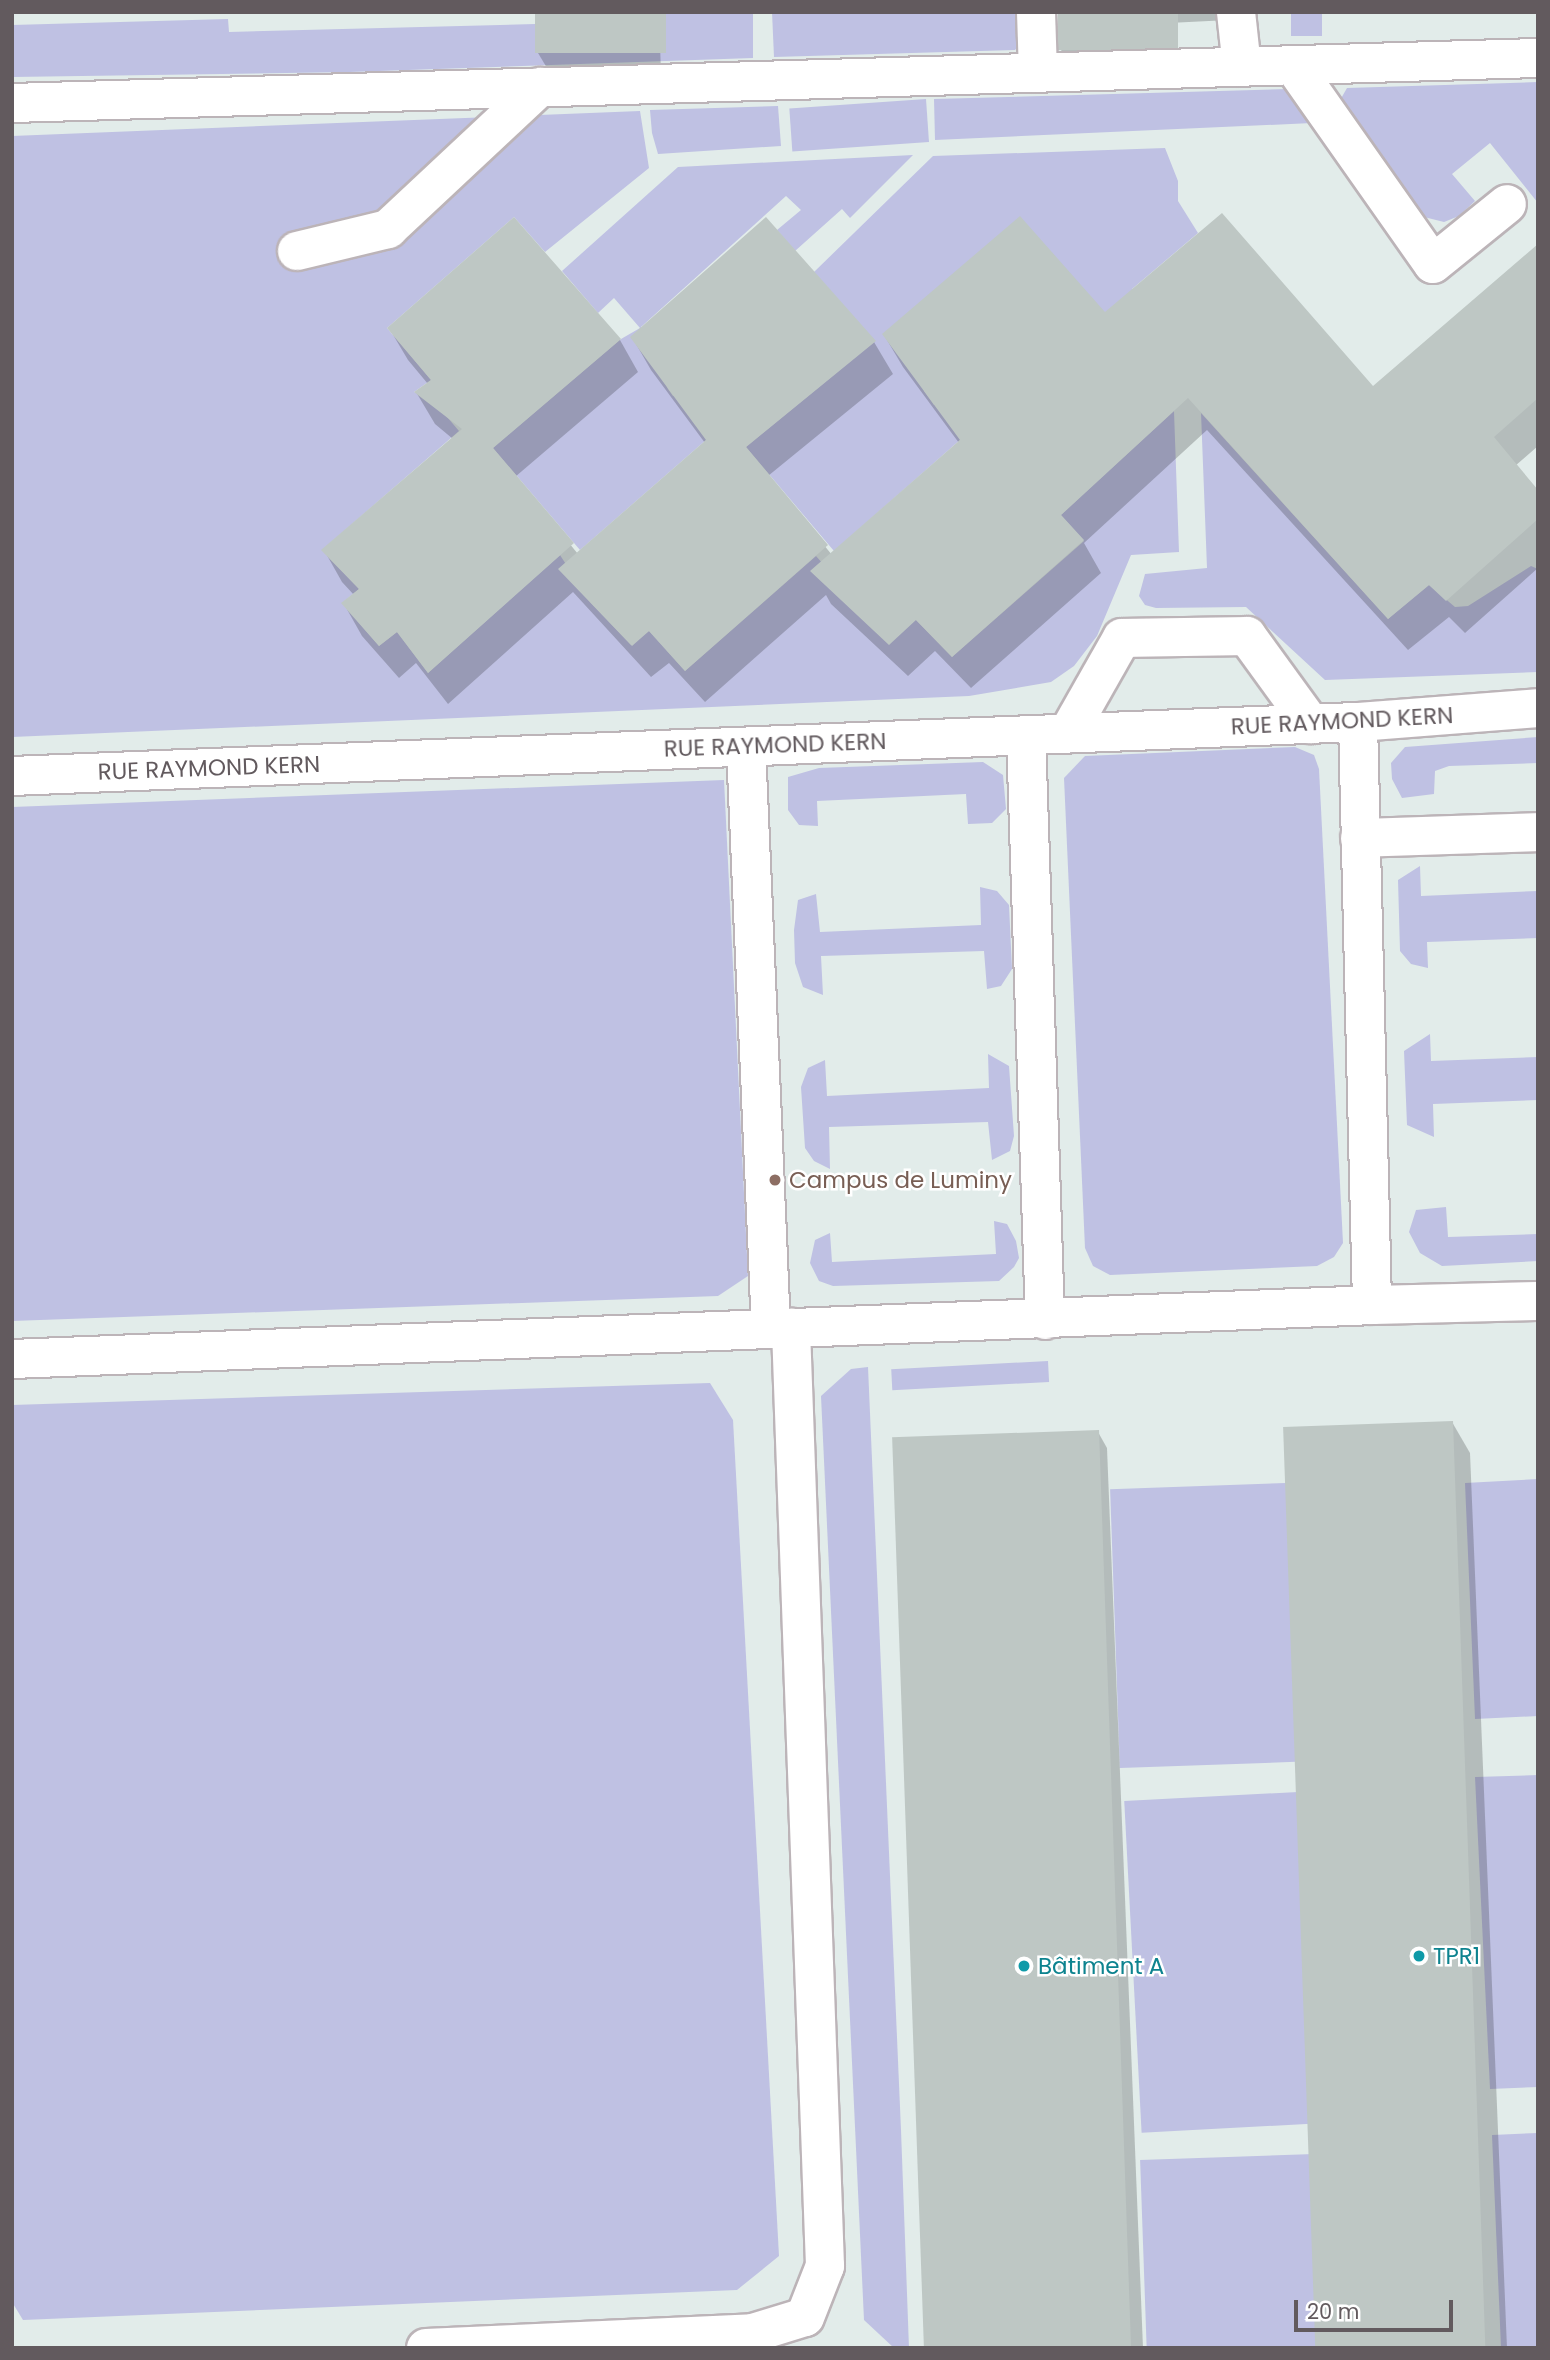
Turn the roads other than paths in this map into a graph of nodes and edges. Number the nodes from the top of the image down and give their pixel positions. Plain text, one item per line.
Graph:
1 (1036, 12) edge
2 (1237, 12) edge
3 (1538, 58) edge
4 (1293, 65) junction
5 (1242, 67) junction
6 (1038, 73) junction
7 (540, 87) junction
8 (12, 103) edge
9 (1507, 204) dead end
10 (297, 251) dead end
11 (1538, 708) edge
12 (1357, 722) junction
13 (1311, 724) junction
14 (1068, 733) junction
15 (1026, 735) junction
16 (746, 747) junction
17 (12, 776) edge
18 (1538, 832) edge
19 (1360, 838) junction
20 (1538, 1301) edge
21 (1372, 1305) junction
22 (1045, 1320) junction
23 (781, 1328) junction
24 (12, 1359) edge
25 (426, 2348) edge

1 - 6 street
2 - 5 street
3 - 4 street
4 - 5 street
4 - 9 street
5 - 6 street
6 - 7 street
7 - 8 street
7 - 10 street
11 - 12 street, RUE RAYMOND KERN
12 - 13 street, RUE RAYMOND KERN
12 - 19 street
13 - 14 street, RUE RAYMOND KERN
13 - 14 street
14 - 15 street, RUE RAYMOND KERN
15 - 16 street, RUE RAYMOND KERN
15 - 22 street
16 - 17 street, RUE RAYMOND KERN
16 - 23 street
18 - 19 street
19 - 21 street
20 - 21 street
21 - 22 street
22 - 23 street
23 - 24 street
23 - 25 street

